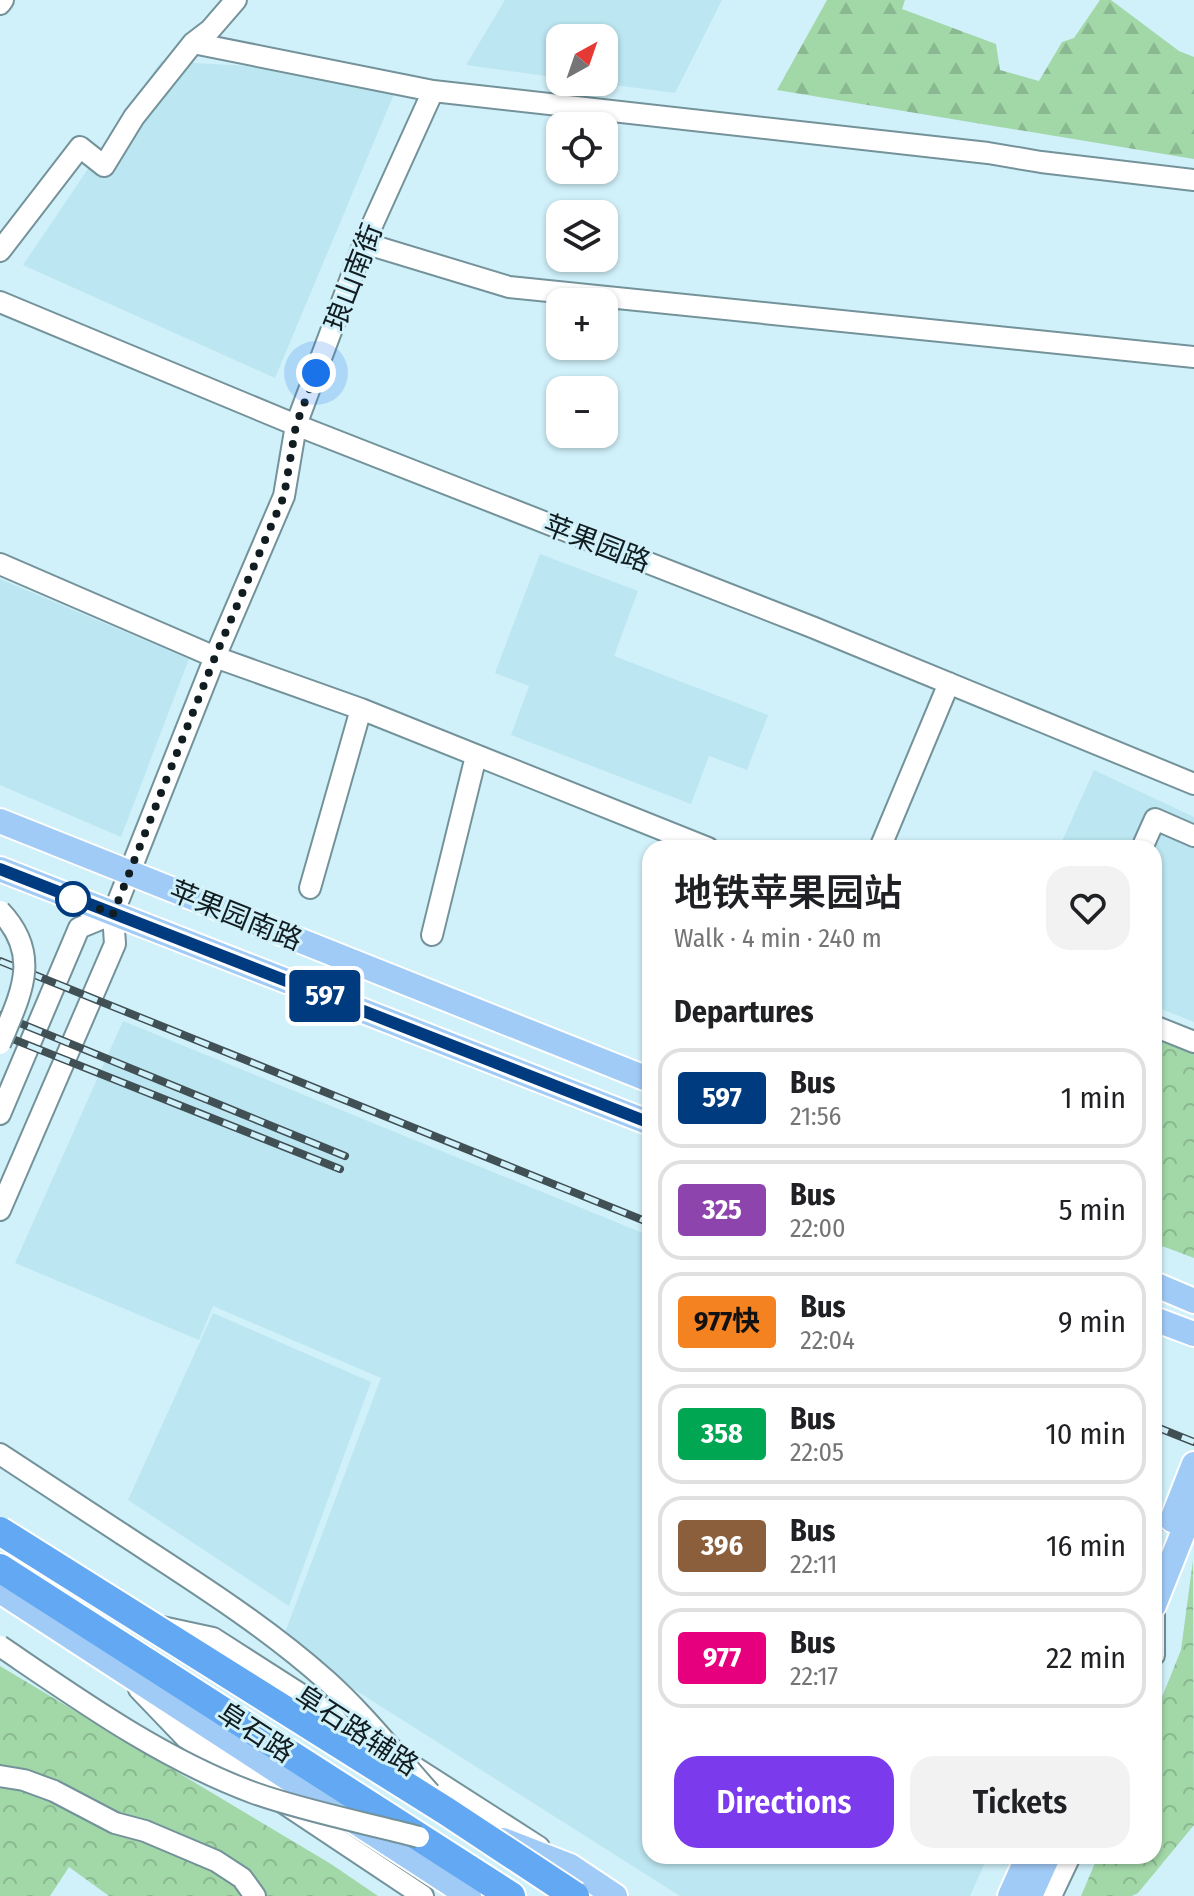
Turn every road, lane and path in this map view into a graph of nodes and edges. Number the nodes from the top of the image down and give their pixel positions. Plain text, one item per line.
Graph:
1 (236, 0) edge
2 (193, 43) junction
3 (433, 91) junction
4 (1194, 180) edge
5 (364, 243) junction
6 (0, 251) edge
7 (0, 302) edge
8 (1194, 357) edge
9 (296, 425) junction
10 (0, 564) edge
11 (215, 657) junction
12 (949, 683) junction
13 (361, 709) junction
14 (476, 756) junction
15 (1194, 784) edge
16 (0, 821) edge
17 (1194, 836) edge
18 (688, 840) edge
19 (883, 840) edge
20 (1146, 840) edge
21 (0, 869) edge
22 (130, 873) junction
23 (310, 888) dead end
24 (0, 911) edge
25 (113, 914) junction
26 (432, 935) dead end
27 (1162, 1029) edge
28 (1194, 1042) edge
29 (0, 1044) edge
30 (642, 1077) edge
31 (0, 1114) edge
32 (642, 1120) edge
33 (0, 1210) edge
34 (1162, 1287) edge
35 (1194, 1301) edge
36 (1162, 1322) edge
37 (1194, 1334) edge
38 (0, 1454) edge
39 (1194, 1464) edge
40 (1182, 1526) edge
41 (0, 1531) edge
42 (1162, 1552) edge
43 (0, 1568) edge
44 (1162, 1582) edge
45 (0, 1591) edge
46 (0, 1646) edge
47 (120, 1669) junction
48 (0, 1776) edge
49 (446, 1811) junction
50 (419, 1837) junction
51 (1024, 1864) edge
52 (1044, 1864) edge
53 (1066, 1864) edge
54 (255, 1896) edge
55 (423, 1896) edge
56 (469, 1896) edge
57 (511, 1896) edge
58 (575, 1896) edge
59 (615, 1896) edge
60 (1010, 1896) edge
61 (1030, 1896) edge
62 (1051, 1896) edge

1 - 2 street
2 - 3 street
2 - 6 street
3 - 4 street
3 - 5 street, 琅山南街
5 - 8 street
5 - 9 street, 琅山南街
7 - 9 street, 苹果园路
9 - 11 street, 琅山南街
9 - 12 street, 苹果园路
10 - 11 street
11 - 13 street
11 - 22 street, 琅山南街
12 - 15 street, 苹果园路
12 - 19 street
13 - 14 street
13 - 23 street
14 - 18 street
14 - 26 street
16 - 22 main road, 苹果园南路
17 - 20 street
21 - 25 main road, 苹果园南路
22 - 25 street, 琅山南街
22 - 30 main road, 苹果园南路
24 - 29 street, bridge
25 - 31 street
25 - 32 main road, 苹果园南路
25 - 33 street, 琅山南街
27 - 28 street
34 - 35 main road
36 - 37 main road
38 - 49 street, bridge
39 - 40 main road
40 - 42 main road
40 - 44 main road
41 - 49 highway, 阜石路, bridge
41 - 59 main road, 阜石路
43 - 50 highway, 阜石路
45 - 47 main road, 阜石路
46 - 50 street, bridge
47 - 55 street
47 - 56 main road, 阜石路
48 - 54 street
49 - 58 highway, 阜石路, bridge
50 - 57 highway, 阜石路
51 - 60 main road
52 - 61 main road
53 - 62 street

